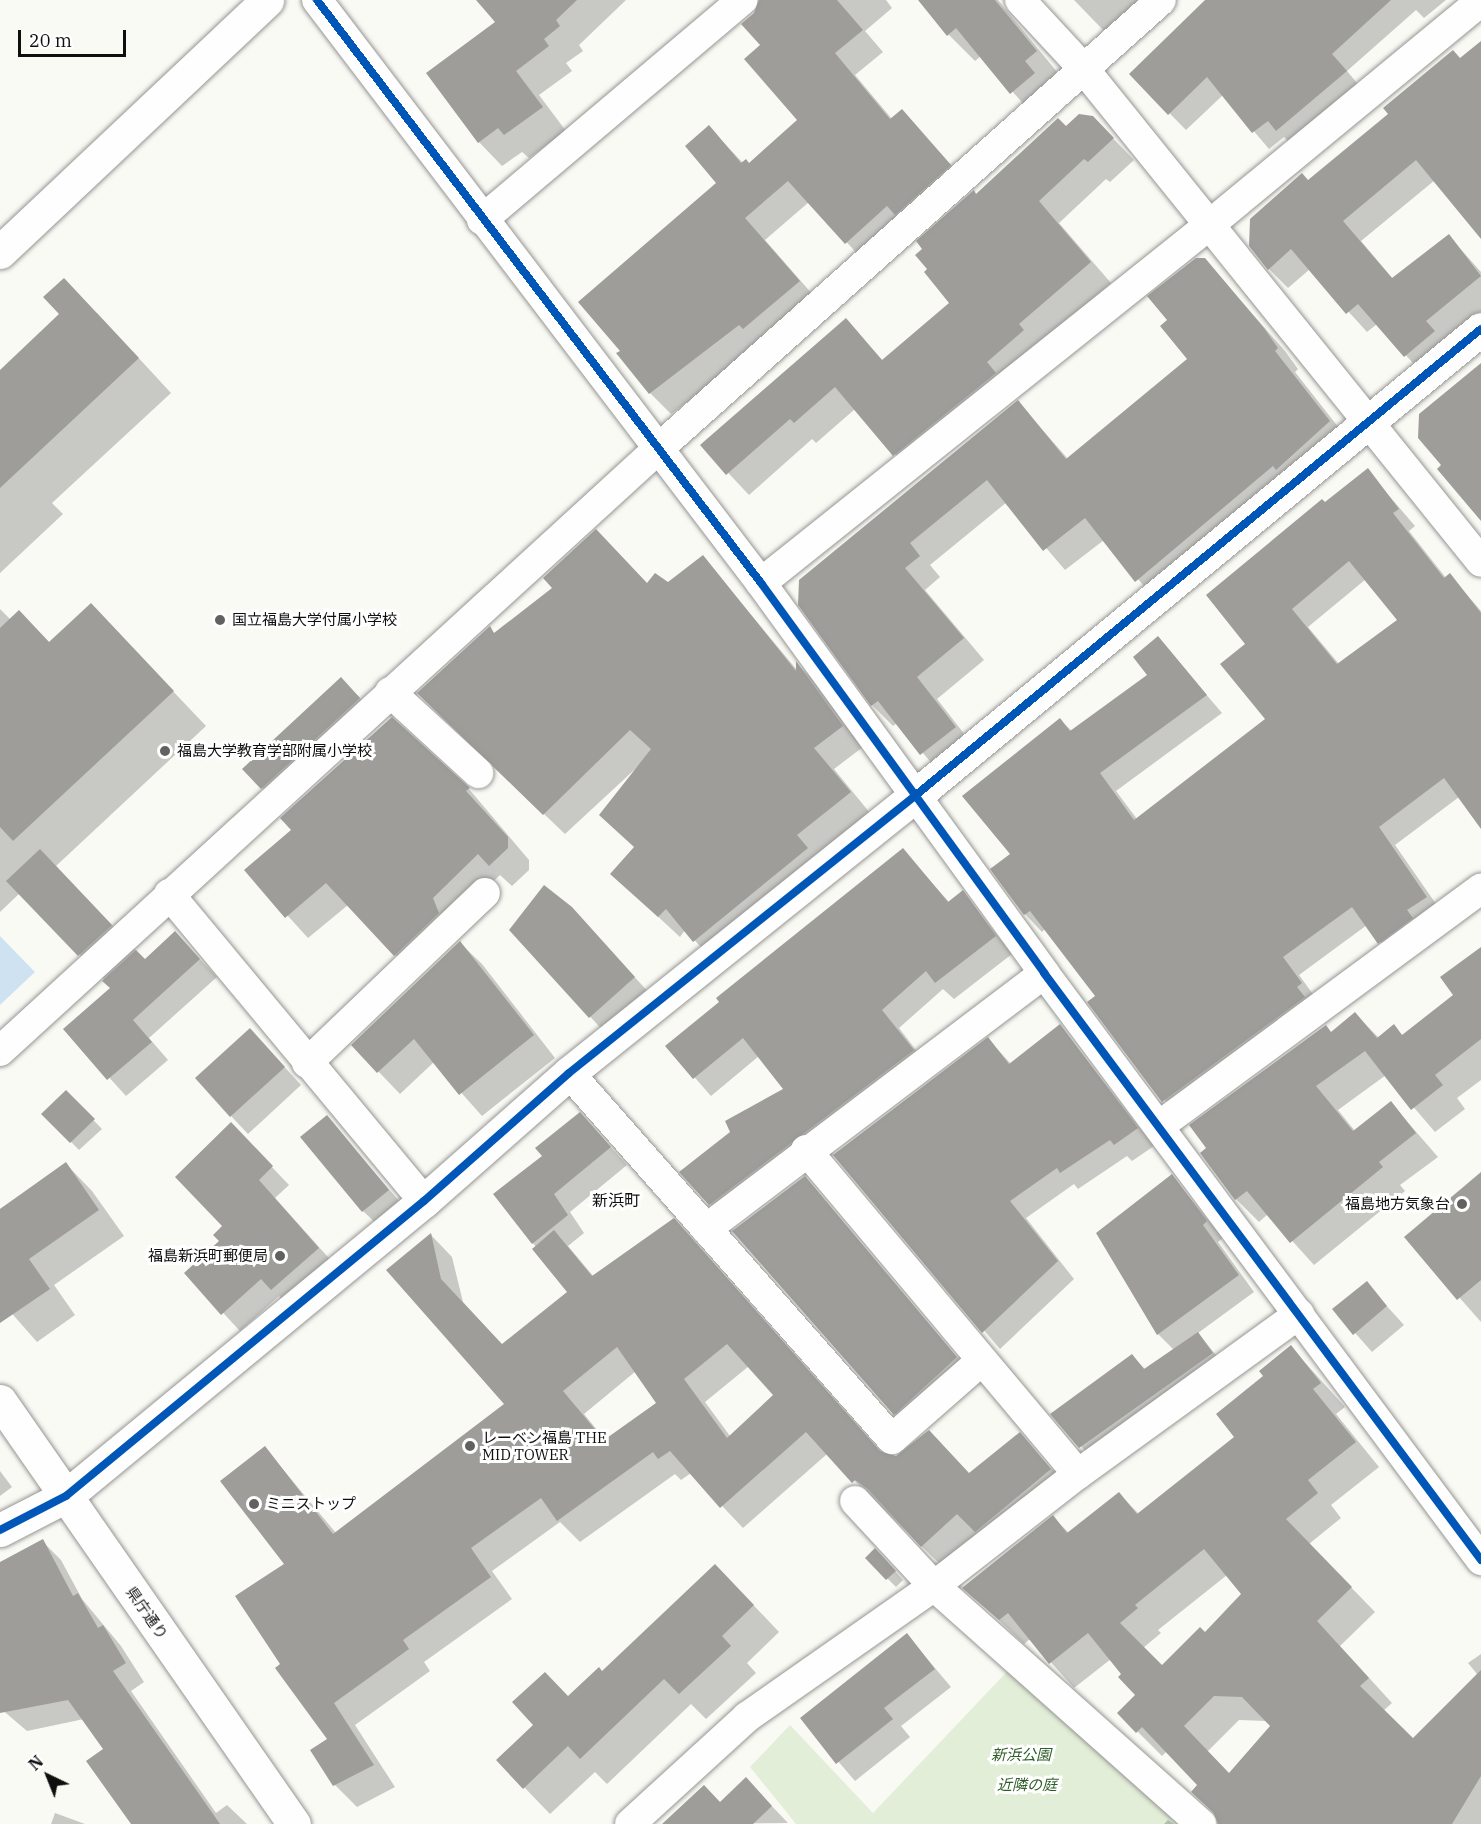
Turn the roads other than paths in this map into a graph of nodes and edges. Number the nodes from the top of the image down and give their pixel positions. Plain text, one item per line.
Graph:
1 (267, 0) edge
2 (317, 0) edge
3 (742, 0) edge
4 (1020, 0) edge
5 (1161, 0) edge
6 (1481, 1) edge
7 (1083, 68) junction
8 (482, 220) junction
9 (1208, 226) junction
10 (0, 252) edge
11 (1481, 329) edge
12 (1366, 422) junction
13 (658, 449) junction
14 (1481, 562) edge
15 (761, 583) junction
16 (390, 692) junction
17 (478, 773) dead end
18 (916, 795) junction
19 (1481, 889) edge
20 (485, 893) dead end
21 (169, 894) junction
22 (1044, 973) junction
23 (0, 1051) edge
24 (307, 1063) junction
25 (569, 1073) junction
26 (1160, 1126) junction
27 (806, 1150) junction
28 (424, 1201) junction
29 (706, 1229) junction
30 (1299, 1314) junction
31 (981, 1360) junction
32 (0, 1401) edge
33 (1078, 1474) junction
34 (66, 1496) junction
35 (855, 1501) dead end
36 (0, 1530) edge
37 (1481, 1560) edge
38 (934, 1586) junction
39 (294, 1824) edge
40 (630, 1824) edge
41 (1201, 1824) edge

1 - 10 street
2 - 8 street
3 - 8 street
4 - 7 street
5 - 7 street
6 - 9 street
7 - 9 street
7 - 13 street
8 - 13 street
9 - 12 street
9 - 15 street
11 - 12 street
12 - 14 street
12 - 18 street
13 - 15 street
13 - 16 street
15 - 18 street
16 - 17 street
16 - 21 street
18 - 22 street
18 - 25 street
19 - 26 street
20 - 24 street
21 - 23 street
21 - 24 street
22 - 26 street
22 - 27 street
24 - 28 street
25 - 28 street
25 - 29 street
26 - 30 street
27 - 29 street
27 - 31 street
28 - 34 street
29 - 31 street
30 - 33 street
30 - 37 street
31 - 33 street
32 - 34 street, 県庁通り
33 - 38 street
34 - 36 street
34 - 39 street, 県庁通り
35 - 38 street
38 - 40 street
38 - 41 street

